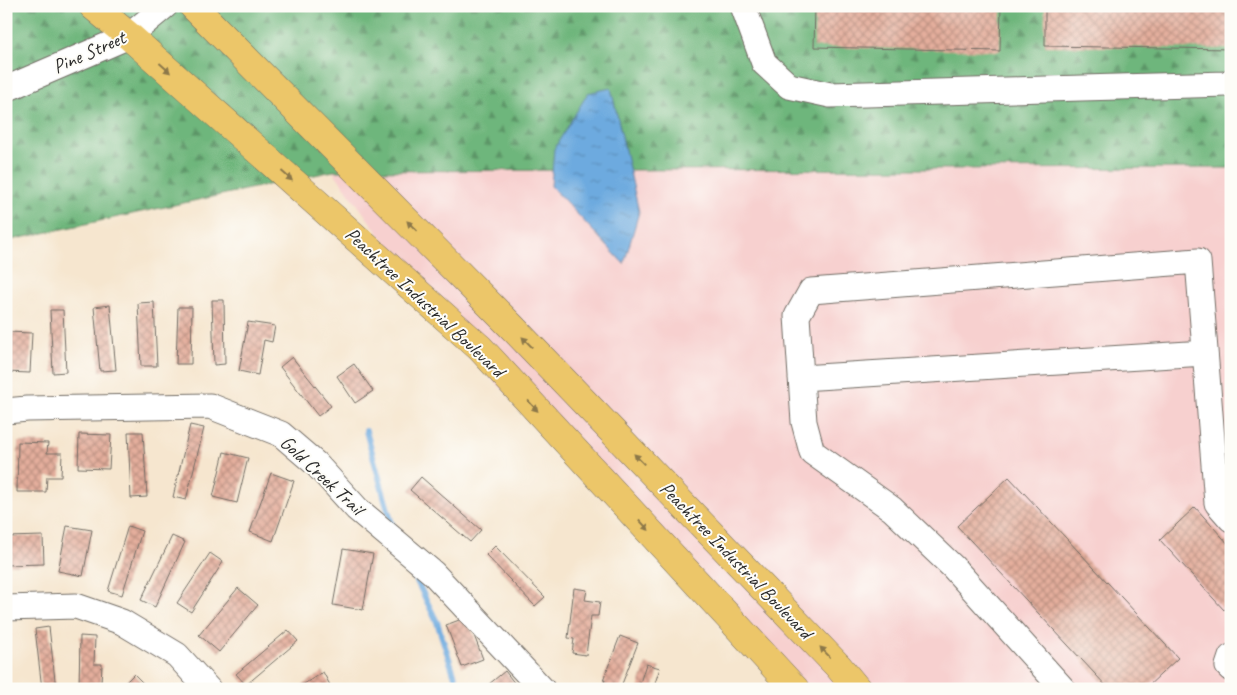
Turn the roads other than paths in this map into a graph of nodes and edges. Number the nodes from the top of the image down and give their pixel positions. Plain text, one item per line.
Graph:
1 (93, 6) edge
2 (165, 6) edge
3 (193, 6) edge
4 (743, 6) edge
5 (129, 36) junction
6 (1231, 81) edge
7 (6, 89) edge
8 (1205, 353) junction
9 (801, 378) junction
10 (6, 411) edge
11 (1231, 519) edge
12 (6, 608) edge
13 (1231, 657) edge
14 (1231, 669) edge
15 (208, 689) edge
16 (542, 689) edge
17 (795, 689) edge
18 (857, 689) edge
19 (1063, 689) edge

1 - 5 main road, Peachtree Industrial Boulevard
2 - 5 street, Pine Street
18 -> 3 main road, Peachtree Industrial Boulevard
4 - 6 street
5 - 7 street, Pine Street
5 -> 17 main road, Peachtree Industrial Boulevard
8 - 9 street
8 - 9 street
8 - 11 street
9 - 19 street
10 - 16 street, Gold Creek Trail
12 - 15 street
13 - 14 street

